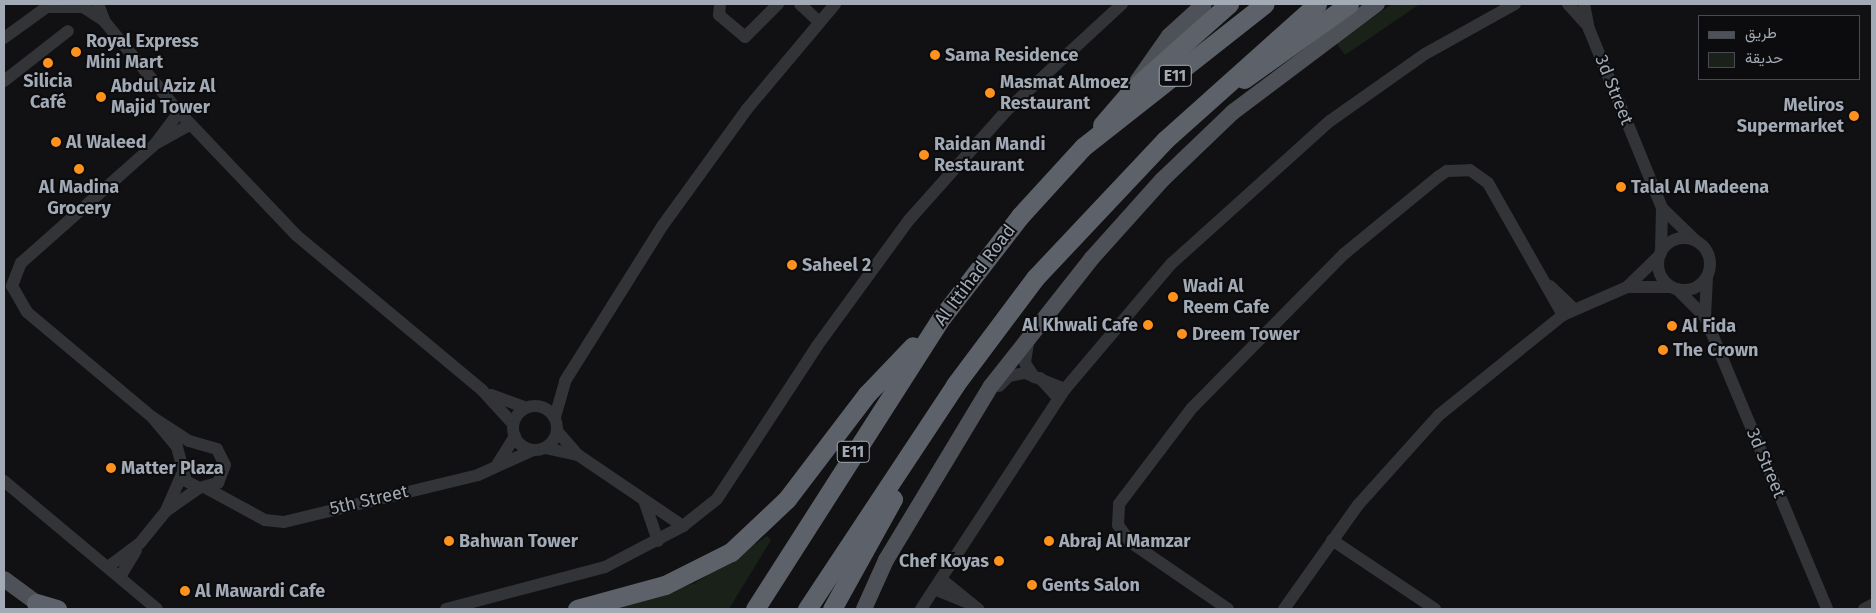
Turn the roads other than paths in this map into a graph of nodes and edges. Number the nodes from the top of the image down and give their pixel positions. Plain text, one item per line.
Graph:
1 (98, 4) edge
2 (720, 4) edge
3 (778, 4) edge
4 (800, 4) edge
5 (835, 4) edge
6 (1122, 4) edge
7 (1204, 4) edge
8 (1229, 4) edge
9 (1265, 4) edge
10 (1317, 4) edge
11 (1349, 4) edge
12 (1377, 4) edge
13 (1515, 4) edge
14 (1568, 4) edge
15 (1584, 4) edge
16 (49, 5) edge
17 (818, 21) junction
18 (105, 22) junction
19 (1589, 29) junction
20 (68, 31) dead end
21 (4, 38) edge
22 (4, 81) edge
23 (1132, 90) junction
24 (1210, 98) junction
25 (179, 112) junction
26 (190, 125) junction
27 (155, 144) junction
28 (1083, 147) junction
29 (1662, 208) junction
30 (1696, 241) junction
31 (1660, 254) junction
32 (1707, 276) junction
33 (8, 286) edge
34 (1627, 287) junction
35 (1675, 288) junction
36 (1568, 312) junction
37 (1046, 315) junction
38 (942, 317) junction
39 (1705, 317) junction
40 (1037, 377) junction
41 (565, 381) junction
42 (482, 390) junction
43 (1062, 394) junction
44 (979, 405) junction
45 (532, 407) junction
46 (152, 416) junction
47 (555, 417) junction
48 (929, 425) junction
49 (514, 430) junction
50 (558, 431) junction
51 (199, 445) junction
52 (539, 449) junction
53 (578, 455) junction
54 (496, 467) junction
55 (182, 469) junction
56 (225, 471) junction
57 (4, 481) edge
58 (202, 488) junction
59 (644, 501) junction
60 (245, 508) junction
61 (166, 511) junction
62 (683, 526) junction
63 (1332, 540) junction
64 (658, 541) junction
65 (140, 543) junction
66 (108, 567) junction
67 (120, 578) junction
68 (4, 579) edge
69 (938, 584) junction
70 (1872, 605) edge
71 (40, 606) edge
72 (973, 606) edge
73 (57, 609) edge
74 (157, 609) edge
75 (446, 609) edge
76 (577, 609) edge
77 (755, 609) edge
78 (807, 609) edge
79 (832, 609) edge
80 (864, 609) edge
81 (921, 609) edge
82 (1228, 609) edge
83 (1284, 609) edge
84 (1436, 609) edge
85 (1827, 609) edge
86 (1864, 609) edge

1 - 18 street
2 - 3 street
4 - 17 street
5 - 17 street
6 - 62 street
7 - 23 main road, E11
8 - 23 highway
9 - 28 highway, Al Ittihad Road / E11
10 - 24 highway, E11
11 - 24 highway
12 - 37 main road
13 - 43 street
14 - 19 street, 3d Street
15 - 19 street, 3d Street
16 - 18 street
16 - 21 street
17 - 41 street
18 - 25 street
19 - 29 street, 3d Street
20 - 22 street
23 - 28 highway
24 - 48 highway, E11
25 - 26 street
25 - 27 street
26 - 27 street
26 - 42 street
27 - 33 street
28 - 38 highway, Al Ittihad Road / E11
29 - 30 street, 3d Street
29 - 31 street, 3d Street
30 - 31 street
30 - 32 street
31 - 34 street
31 - 35 street
32 - 35 street
32 - 39 street, 3d Street
33 - 46 street
34 - 35 street
34 - 36 street
35 - 39 street, 3d Street
36 - 63 street
36 - 82 street
37 - 40 street
37 - 44 main road
38 - 76 highway
38 - 77 highway, Al Ittihad Road / E11
39 - 85 street, 3d Street
40 - 43 street
40 - 44 street
41 - 45 street
41 - 47 street
42 - 45 street
42 - 49 street
43 - 69 street
44 - 80 main road
45 - 47 street
45 - 49 street
46 - 51 street
46 - 55 street
47 - 50 street
48 - 78 highway, E11
48 - 79 highway
49 - 52 street
49 - 54 street
50 - 52 street
50 - 53 street
51 - 55 street
51 - 56 street
52 - 53 street
52 - 54 street, 5th Street
53 - 59 street
54 - 60 street, 5th Street
55 - 58 street
55 - 61 street
56 - 58 street
56 - 60 street
57 - 66 street
58 - 60 street, 5th Street
58 - 61 street
59 - 62 street
59 - 64 street
61 - 65 street
62 - 64 street
63 - 83 street
63 - 84 street
64 - 75 street
65 - 66 street
65 - 67 street
66 - 67 street
67 - 74 street
68 - 71 main road
69 - 72 street
69 - 81 street
70 - 86 street
71 - 73 highway

